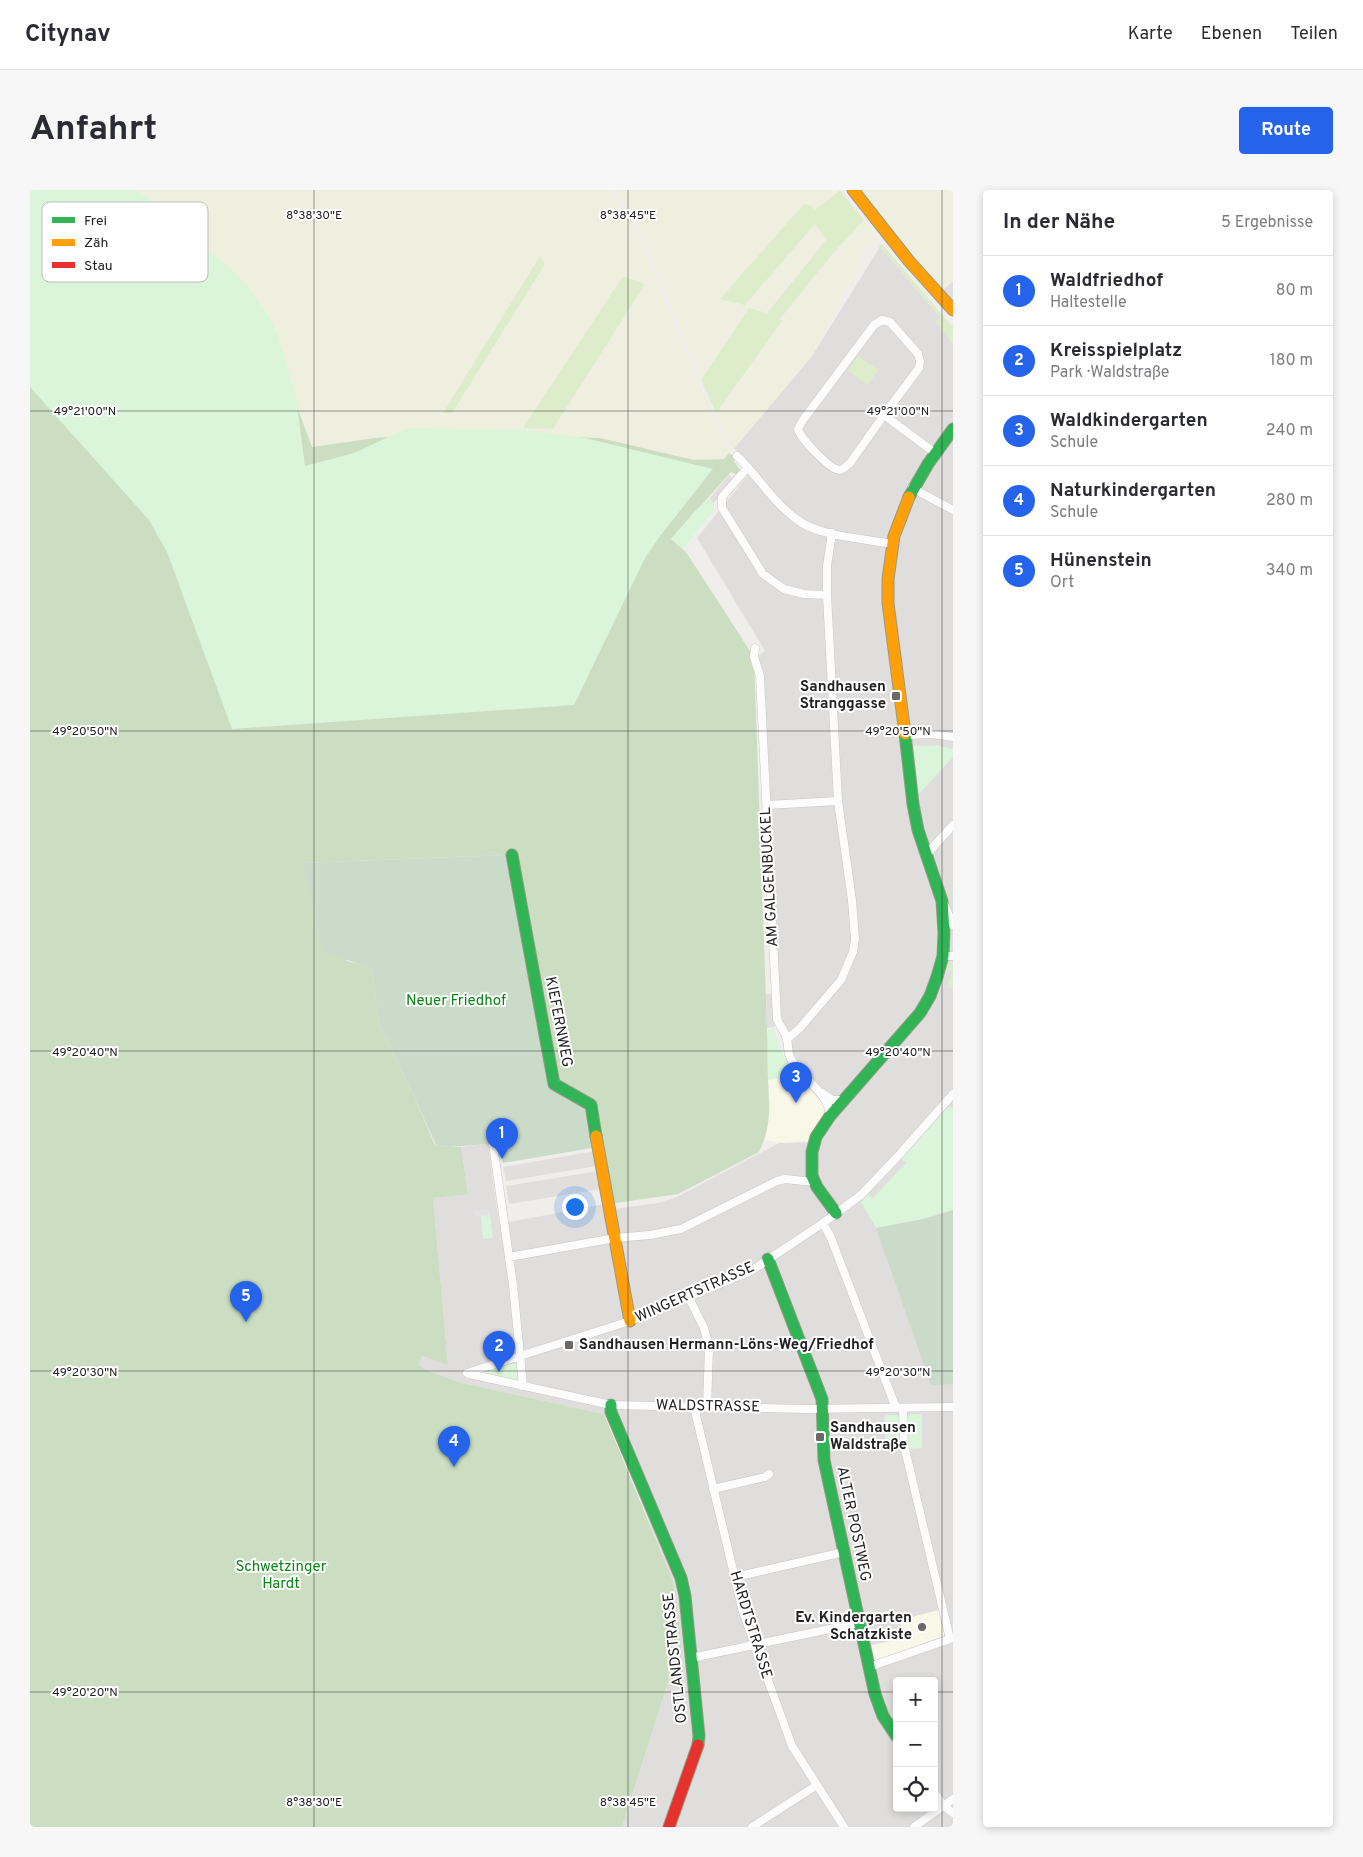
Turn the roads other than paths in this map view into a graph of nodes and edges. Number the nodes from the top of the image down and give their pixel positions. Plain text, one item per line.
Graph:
1 (853, 190) edge
2 (952, 309) edge
3 (884, 415) junction
4 (953, 429) edge
5 (936, 453) junction
6 (737, 456) dead end
7 (748, 467) junction
8 (912, 488) junction
9 (953, 510) edge
10 (832, 533) junction
11 (892, 544) junction
12 (827, 595) junction
13 (755, 648) dead end
14 (905, 735) junction
15 (953, 737) edge
16 (838, 801) junction
17 (766, 805) junction
18 (953, 825) edge
19 (512, 855) dead end
20 (926, 855) junction
21 (942, 901) junction
22 (953, 925) edge
23 (948, 951) edge
24 (787, 1039) junction
25 (820, 1092) junction
26 (953, 1094) edge
27 (845, 1100) junction
28 (830, 1116) junction
29 (492, 1144) dead end
30 (814, 1182) junction
31 (836, 1213) junction
32 (823, 1223) junction
33 (614, 1238) junction
34 (510, 1257) junction
35 (768, 1259) junction
36 (689, 1298) junction
37 (630, 1321) junction
38 (521, 1356) junction
39 (468, 1373) joint
40 (524, 1386) junction
41 (611, 1405) junction
42 (694, 1407) junction
43 (953, 1407) edge
44 (707, 1408) junction
45 (900, 1408) junction
46 (823, 1409) junction
47 (769, 1474) dead end
48 (713, 1489) junction
49 (844, 1552) junction
50 (735, 1576) junction
51 (859, 1623) junction
52 (952, 1638) edge
53 (754, 1645) junction
54 (691, 1658) junction
55 (869, 1667) junction
56 (893, 1730) edge
57 (817, 1785) junction
58 (938, 1798) edge
59 (953, 1799) edge
60 (944, 1806) junction
61 (953, 1814) edge
62 (669, 1827) edge
63 (752, 1827) edge
64 (844, 1827) edge
65 (914, 1827) edge

1 - 2 street
3 - 3 street
3 - 5 street
4 - 5 street
5 - 8 street
6 - 7 street
7 - 10 street
7 - 12 street
8 - 9 street
8 - 11 street
10 - 11 street
10 - 12 street
11 - 14 street
12 - 16 street
13 - 17 street, AM GALGENBUCKEL
14 - 15 street
14 - 20 street
16 - 17 street
16 - 24 street
17 - 24 street, AM GALGENBUCKEL
18 - 20 street
19 - 33 street, KIEFERNWEG
20 - 21 street
21 - 22 street
21 - 23 street
23 - 27 street
24 - 25 street, AM GALGENBUCKEL
25 - 27 street, AM GALGENBUCKEL
25 - 28 street, AM GALGENBUCKEL
26 - 31 street, WINGERTSTRASSE
27 - 28 street
28 - 30 street
29 - 34 street
30 - 31 street
30 - 33 street
31 - 32 street, WINGERTSTRASSE
32 - 35 street, WINGERTSTRASSE
32 - 45 street
33 - 34 street
33 - 37 street, KIEFERNWEG
34 - 38 street
35 - 36 street, WINGERTSTRASSE
35 - 46 street, ALTER POSTWEG
36 - 37 street, WINGERTSTRASSE
36 - 44 street
37 - 38 street, WINGERTSTRASSE
38 - 39 street, WINGERTSTRASSE
38 - 40 street
39 - 40 street, WALDSTRASSE
40 - 41 street, WALDSTRASSE
41 - 42 street, WALDSTRASSE
41 - 54 street, OSTLANDSTRASSE
42 - 44 street, WALDSTRASSE
42 - 48 street, HARDTSTRASSE
43 - 45 street, WALDSTRASSE
44 - 46 street, WALDSTRASSE
45 - 46 street, WALDSTRASSE
45 - 52 street
46 - 49 street, ALTER POSTWEG
47 - 48 street
48 - 50 street, HARDTSTRASSE
49 - 50 street
49 - 51 street, ALTER POSTWEG
50 - 53 street, HARDTSTRASSE
51 - 53 street
51 - 55 street, ALTER POSTWEG
52 - 55 street
53 - 54 street
53 - 57 street, HARDTSTRASSE
54 - 62 street, OSTLANDSTRASSE
55 - 56 street, ALTER POSTWEG
57 - 63 street
57 - 64 street, HARDTSTRASSE
58 - 60 street
59 - 60 street
60 - 61 street
60 - 65 street

